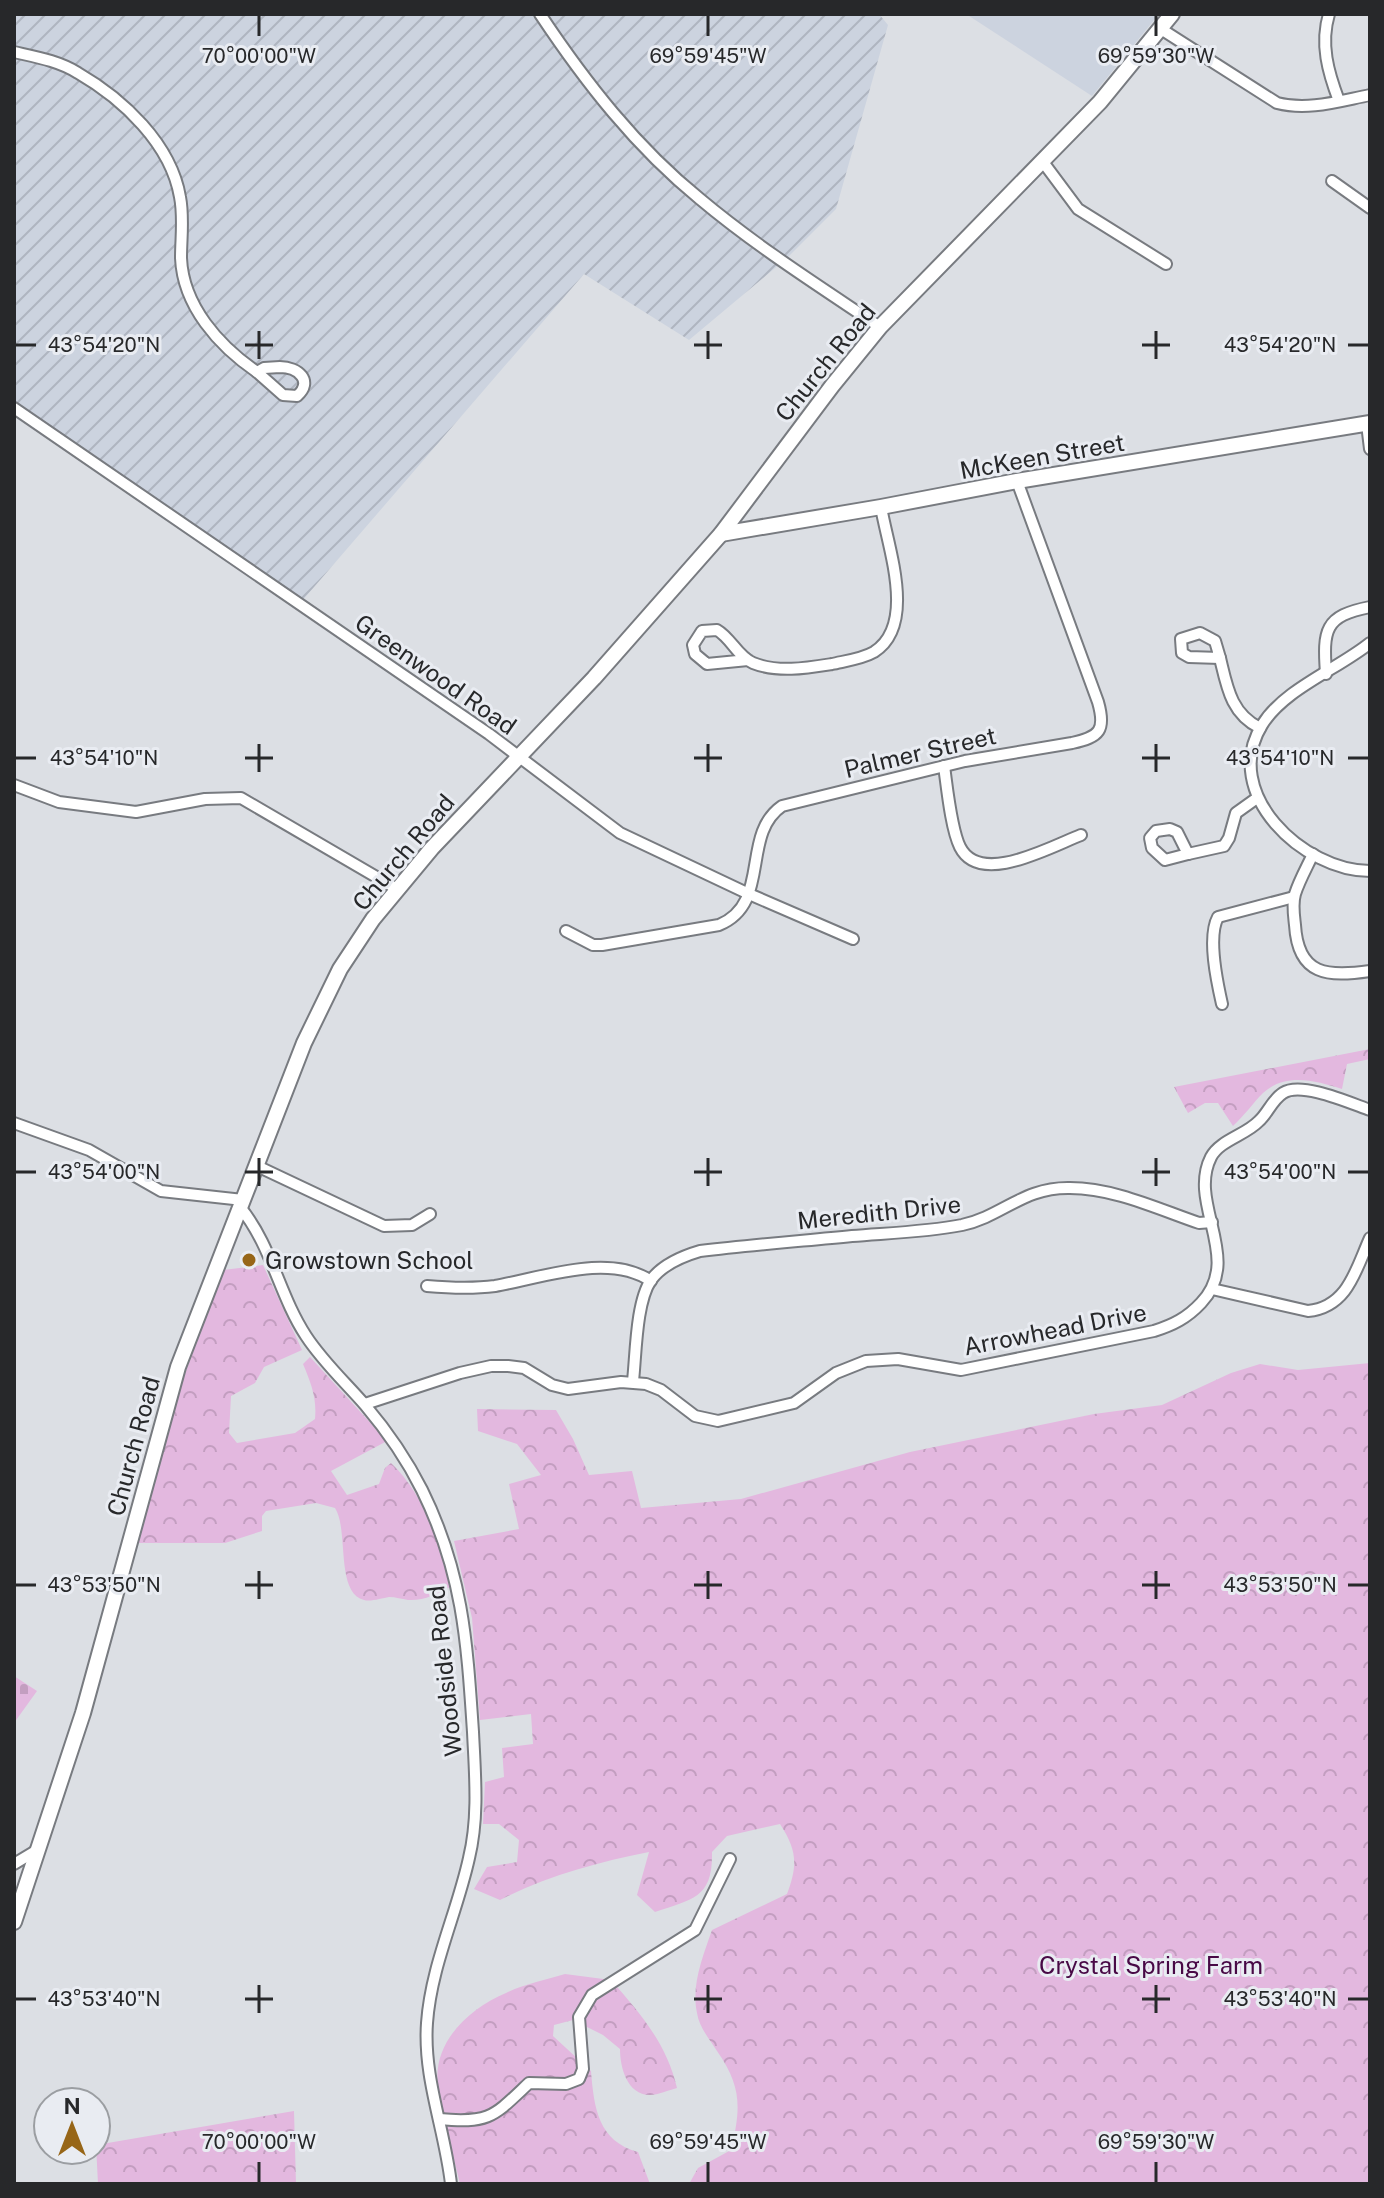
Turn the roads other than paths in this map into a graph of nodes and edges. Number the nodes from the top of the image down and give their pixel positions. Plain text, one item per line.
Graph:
1 (540, 14) edge
2 (1172, 14) edge
3 (1329, 14) edge
4 (1161, 29) junction
5 (14, 52) edge
6 (1370, 95) edge
7 (1339, 101) junction
8 (1043, 162) junction
9 (1332, 181) dead end
10 (1370, 208) edge
11 (1166, 264) dead end
12 (880, 327) junction
13 (257, 372) dead end
14 (14, 408) edge
15 (1368, 423) edge
16 (1370, 449) edge
17 (1017, 481) junction
18 (881, 507) junction
19 (721, 534) junction
20 (1370, 607) edge
21 (1370, 643) edge
22 (1220, 658) dead end
23 (748, 660) junction
24 (1326, 674) junction
25 (1260, 728) junction
26 (519, 756) junction
27 (944, 766) junction
28 (14, 785) edge
29 (1257, 798) junction
30 (1081, 835) dead end
31 (1188, 854) dead end
32 (1313, 854) junction
33 (1370, 871) edge
34 (397, 889) junction
35 (749, 894) junction
36 (1294, 897) junction
37 (566, 931) dead end
38 (853, 939) dead end
39 (1370, 971) edge
40 (1222, 1004) dead end
41 (1370, 1110) edge
42 (14, 1123) edge
43 (257, 1166) junction
44 (242, 1203) junction
45 (430, 1214) dead end
46 (1212, 1222) junction
47 (1370, 1238) edge
48 (651, 1281) junction
49 (427, 1286) dead end
50 (1212, 1289) junction
51 (633, 1381) junction
52 (365, 1404) junction
53 (39, 1849) junction
54 (730, 1859) dead end
55 (14, 1864) edge
56 (14, 1922) edge
57 (439, 2119) junction
58 (451, 2184) edge

1 - 12 street
2 - 4 street, Church Road
3 - 7 street
4 - 7 street
4 - 8 street, Church Road
5 - 13 street
6 - 7 street
8 - 11 street
8 - 12 street, Church Road
9 - 10 street
12 - 19 street, Church Road
14 - 26 street, Greenwood Road
15 - 16 street
15 - 17 street, McKeen Street
17 - 18 street, McKeen Street
17 - 27 street, Palmer Street
18 - 19 street, McKeen Street
18 - 23 street
19 - 26 street, Church Road
20 - 24 street
21 - 24 street
22 - 25 street
23 - 23 street
24 - 25 street
25 - 29 street
26 - 34 street, Church Road
26 - 35 street, Greenwood Road
27 - 30 street
27 - 35 street, Palmer Street
28 - 34 street
29 - 31 street
29 - 32 street
32 - 33 street
32 - 36 street
34 - 43 street, Church Road
35 - 37 street
35 - 38 street, Greenwood Road
36 - 39 street
36 - 40 street
41 - 46 street
42 - 44 street
43 - 44 street, Church Road
43 - 45 street
44 - 52 street, Woodside Road
44 - 53 street, Church Road
46 - 48 street, Meredith Drive
46 - 50 street
47 - 50 street
48 - 49 street
48 - 51 street
50 - 51 street, Arrowhead Drive
51 - 52 street, Arrowhead Drive
52 - 57 street, Woodside Road
53 - 55 street
53 - 56 street, Church Road
54 - 57 street
57 - 58 street, Woodside Road

